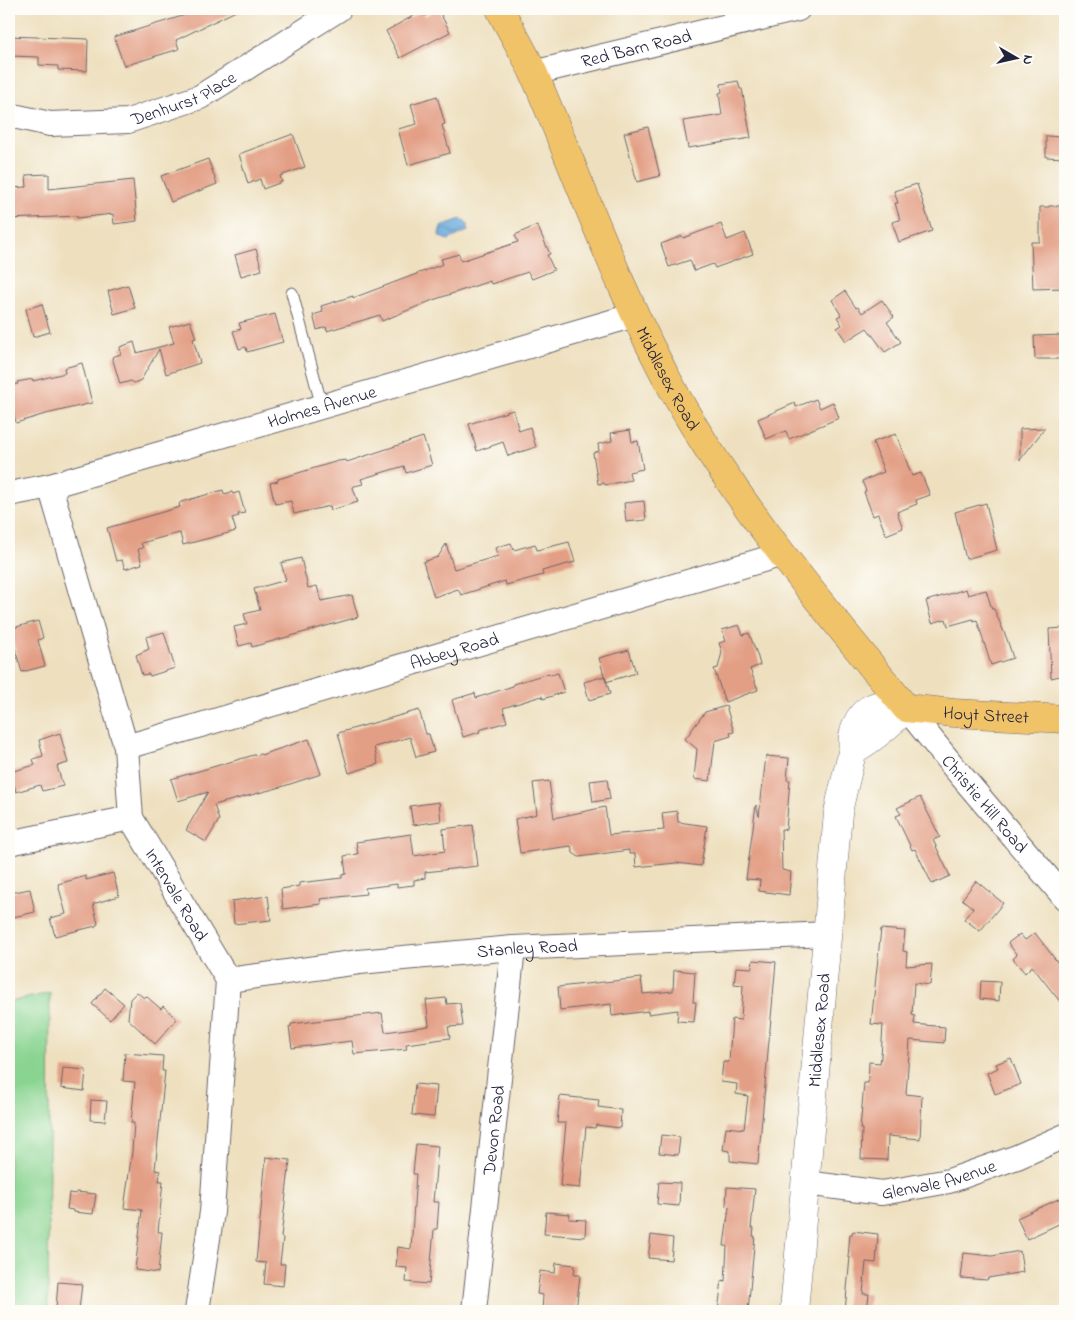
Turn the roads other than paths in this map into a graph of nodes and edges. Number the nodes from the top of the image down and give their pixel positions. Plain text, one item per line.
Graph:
1 (339, 9) edge
2 (500, 9) edge
3 (798, 9) edge
4 (533, 73) junction
5 (9, 115) edge
6 (292, 293) dead end
7 (635, 315) junction
8 (322, 407) junction
9 (50, 486) junction
10 (9, 494) edge
11 (783, 554) junction
12 (906, 708) junction
13 (1065, 719) edge
14 (126, 747) junction
15 (131, 818) junction
16 (9, 843) edge
17 (1065, 898) edge
18 (828, 934) junction
19 (513, 948) junction
20 (228, 980) junction
21 (1065, 1136) edge
22 (806, 1184) junction
23 (196, 1311) edge
24 (474, 1311) edge
25 (794, 1311) edge

1 - 5 street, Denhurst Place
2 - 4 main road, Middlesex Road
3 - 4 street, Red Barn Road
4 - 7 main road, Middlesex Road
6 - 8 lane
7 - 8 street, Holmes Avenue
7 - 11 main road, Middlesex Road
8 - 9 street, Holmes Avenue
9 - 10 street, Holmes Avenue
9 - 14 street, Intervale Road
11 - 12 main road, Middlesex Road
11 - 14 street, Abbey Road
12 - 13 main road, Hoyt Street
12 - 17 street, Christie Hill Road
12 - 18 street, Middlesex Road
14 - 15 street, Intervale Road
15 - 16 street
15 - 20 street, Intervale Road
18 - 19 street, Stanley Road
18 - 22 street, Middlesex Road
19 - 20 street, Stanley Road
19 - 24 street, Devon Road
20 - 23 street
21 - 22 street, Glenvale Avenue
22 - 25 street, Middlesex Road

